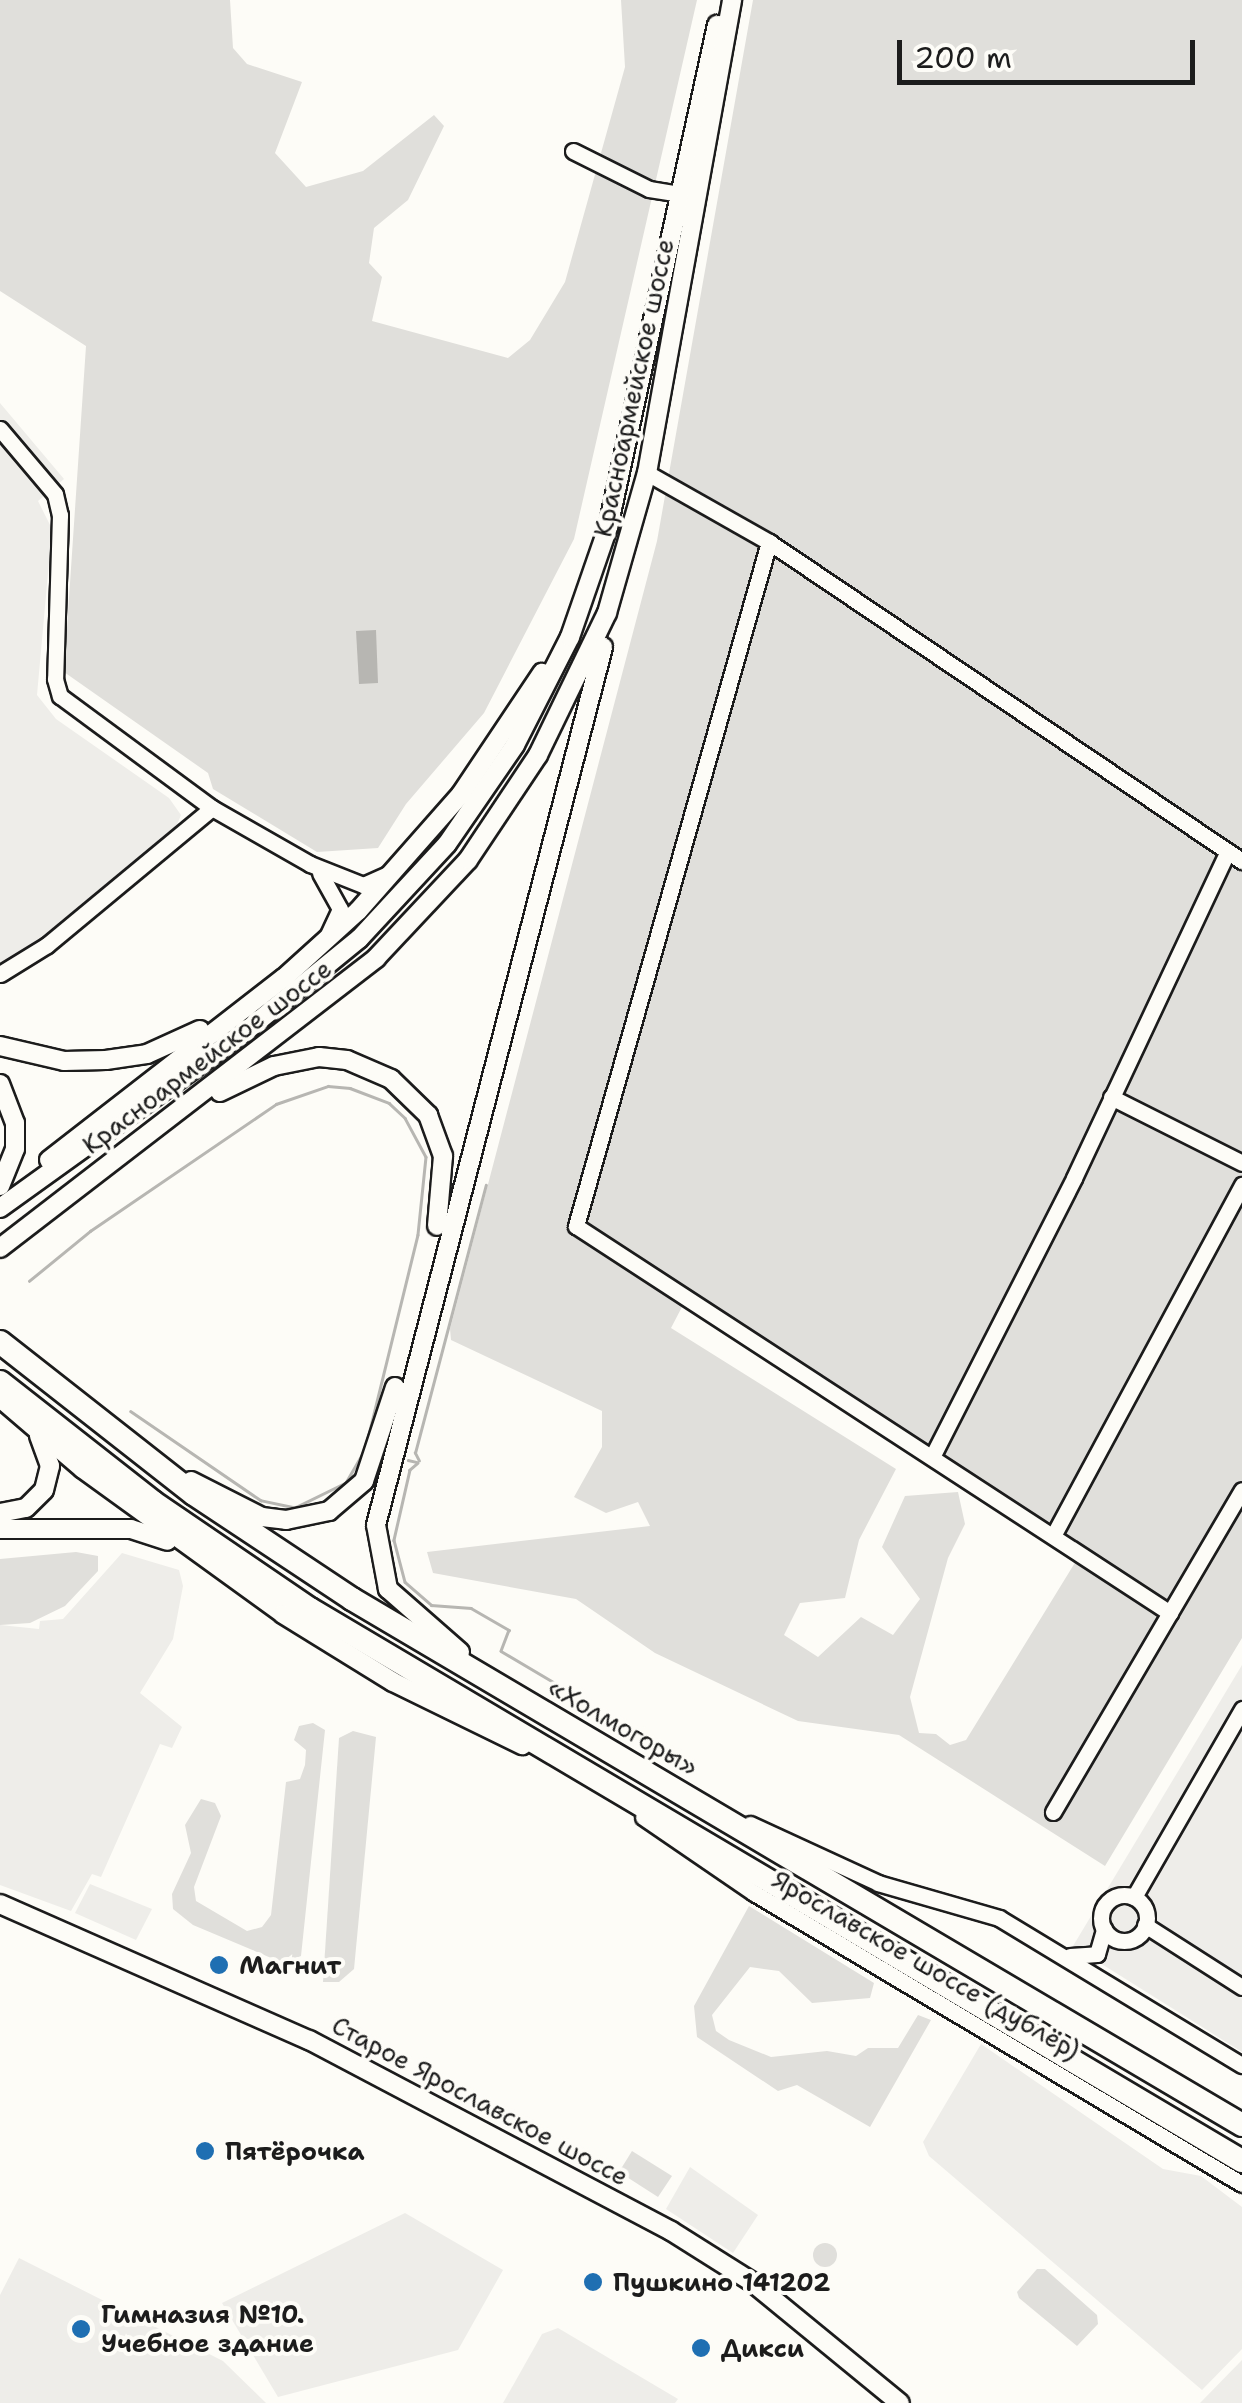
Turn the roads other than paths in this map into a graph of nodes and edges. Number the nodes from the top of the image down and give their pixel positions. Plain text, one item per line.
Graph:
1 (723, 0) edge
2 (732, 0) edge
3 (574, 151) dead end
4 (676, 193) junction
5 (0, 429) edge
6 (647, 472) junction
7 (769, 542) junction
8 (616, 588) junction
9 (588, 589) junction
10 (212, 808) junction
11 (1235, 856) edge
12 (310, 864) junction
13 (402, 867) junction
14 (316, 950) junction
15 (0, 974) edge
16 (257, 998) junction
17 (0, 1046) edge
18 (0, 1084) edge
19 (1112, 1097) junction
20 (142, 1137) junction
21 (1242, 1163) edge
22 (1242, 1184) edge
23 (0, 1186) edge
24 (0, 1207) edge
25 (1235, 1217) edge
26 (0, 1248) edge
27 (0, 1342) edge
28 (0, 1382) edge
29 (0, 1398) edge
30 (25, 1421) junction
31 (127, 1444) junction
32 (932, 1458) junction
33 (1242, 1490) edge
34 (0, 1513) edge
35 (0, 1529) edge
36 (1053, 1536) junction
37 (198, 1556) junction
38 (1170, 1613) junction
39 (1242, 1709) edge
40 (542, 1712) junction
41 (570, 1766) junction
42 (592, 1779) junction
43 (708, 1809) junction
44 (1054, 1812) dead end
45 (1134, 1897) junction
46 (0, 1904) edge
47 (1146, 1925) junction
48 (1104, 1929) junction
49 (1122, 1940) junction
50 (1066, 1955) junction
51 (1111, 1983) junction
52 (1242, 1987) edge
53 (1242, 2064) edge
54 (1242, 2125) edge
55 (1242, 2161) edge
56 (1242, 2184) edge
57 (900, 2403) edge

1 - 4 main road, Красноармейское шоссе
2 - 6 main road, Красноармейское шоссе
3 - 4 street
4 - 9 main road, Красноармейское шоссе
5 - 10 street
6 - 7 street
6 - 8 main road, Красноармейское шоссе
7 - 11 street
7 - 32 street
8 - 20 main road, Красноармейское шоссе
8 - 40 main road
9 - 13 main road
9 - 24 main road, Красноармейское шоссе
10 - 12 street
10 - 15 street
11 - 19 street
12 - 13 street
12 - 14 street
13 - 14 main road
14 - 16 main road
16 - 17 main road
16 - 24 main road
18 - 23 main road
19 - 21 street
19 - 32 street
20 - 26 main road, Красноармейское шоссе
20 - 31 main road
22 - 25 street
25 - 36 street
27 - 31 highway, «Холмогоры»
28 - 41 highway
29 - 30 main road
30 - 34 main road
30 - 37 main road
31 - 40 highway, «Холмогоры»
32 - 36 street
33 - 38 street
35 - 37 main road
36 - 38 street
37 - 41 main road
38 - 44 street
39 - 45 street
40 - 43 highway, «Холмогоры»
41 - 42 highway
42 - 55 highway
42 - 56 street, Ярославское шоссе (дублёр)
43 - 50 street
43 - 54 highway, «Холмогоры»
45 - 47 street
45 - 48 street
46 - 57 main road, Старое Ярославское шоссе
47 - 49 street
47 - 52 street
48 - 49 street
48 - 50 street
49 - 51 street
50 - 51 street
51 - 53 street

